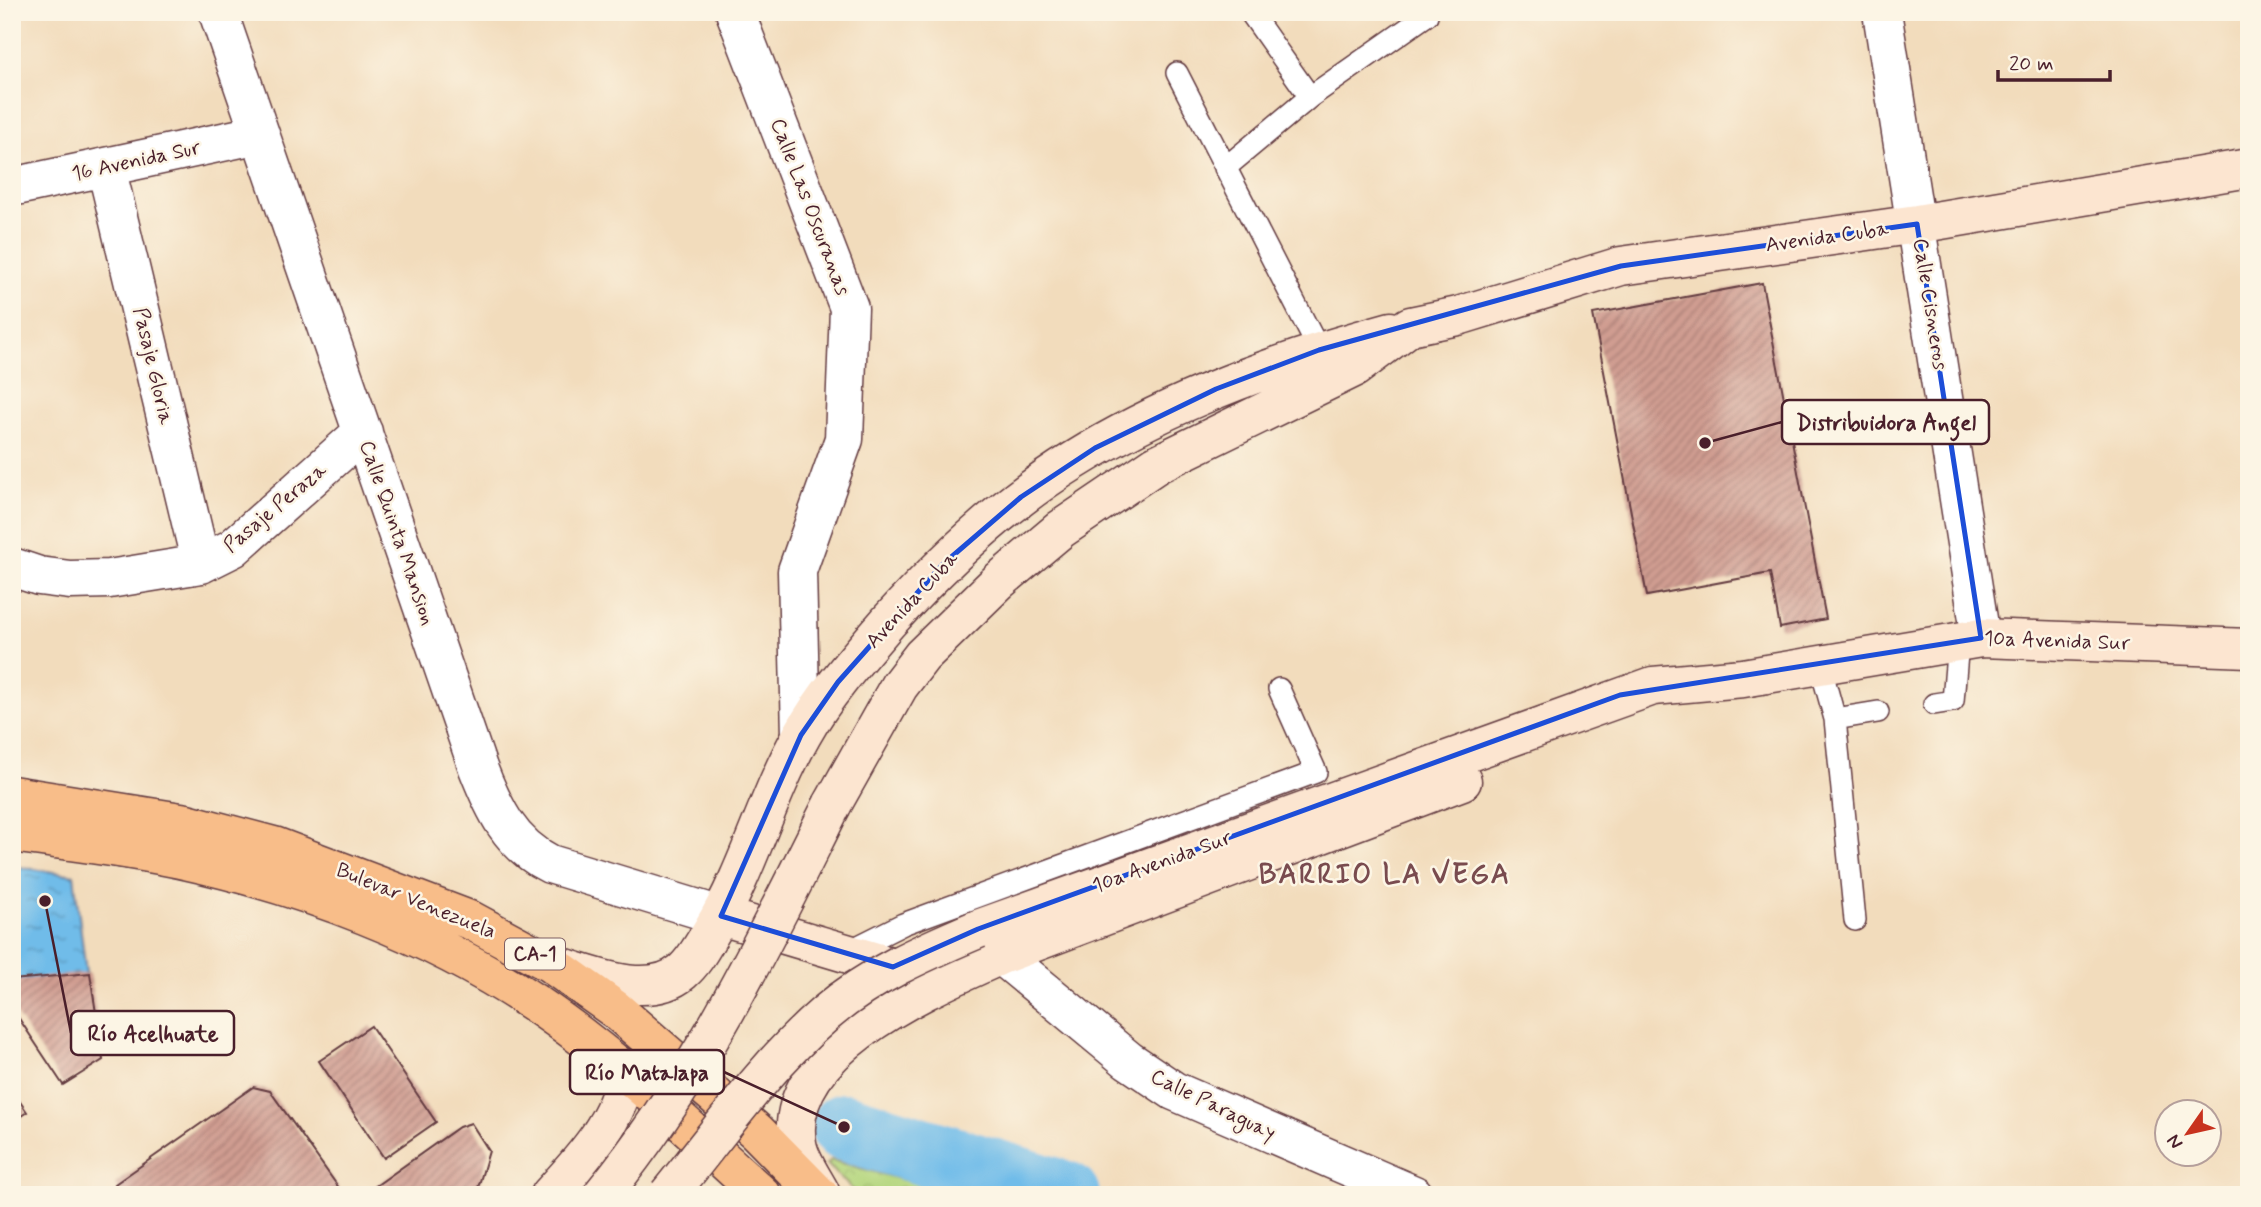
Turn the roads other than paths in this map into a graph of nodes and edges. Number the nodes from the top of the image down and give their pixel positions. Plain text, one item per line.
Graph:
1 (218, 12) edge
2 (735, 12) edge
3 (1250, 12) edge
4 (1425, 12) edge
5 (1882, 12) edge
6 (1177, 73) dead end
7 (1310, 97) junction
8 (260, 134) junction
9 (106, 167) junction
10 (1225, 168) junction
11 (2249, 168) edge
12 (12, 187) edge
13 (1917, 224) junction
14 (1410, 326) junction
15 (1319, 350) junction
16 (363, 432) junction
17 (201, 564) junction
18 (12, 567) edge
19 (1969, 640) junction
20 (2249, 648) edge
21 (1820, 665) junction
22 (1279, 689) dead end
23 (1934, 704) dead end
24 (1878, 712) dead end
25 (1835, 719) junction
26 (801, 735) junction
27 (12, 795) edge
28 (12, 833) edge
29 (183, 841) junction
30 (721, 916) junction
31 (1855, 920) dead end
32 (990, 942) junction
33 (845, 953) junction
34 (550, 963) junction
35 (943, 982) junction
36 (626, 1072) junction
37 (550, 1195) edge
38 (570, 1195) edge
39 (603, 1195) edge
40 (668, 1195) edge
41 (762, 1195) edge
42 (820, 1195) edge
43 (1414, 1195) edge

1 - 8 street, Calle Quinta Mansion
2 - 26 street, Calle Las Oscuranas
3 - 7 lane
4 - 7 lane
5 - 13 street, Calle Cisneros
6 - 10 lane
7 - 10 lane
8 - 9 street, 16 Avenida Sur
8 - 16 street, Calle Quinta Mansion
9 - 12 street, 16 Avenida Sur
9 - 17 street, Pasaje Gloria
10 - 15 lane
11 - 13 main road, Avenida Cuba
13 - 14 main road, Avenida Cuba
13 - 19 street, Calle Cisneros
14 - 15 main road, Avenida Cuba
14 - 39 main road, Avenida Cuba, bridge
15 - 26 main road, Avenida Cuba
16 - 17 street, Pasaje Peraza
16 - 30 street, Calle Quinta Mansion
17 - 18 street, Pasaje Peraza
19 - 20 main road, 10a Avenida Sur
19 - 21 main road, 10a Avenida Sur
19 - 23 lane
21 - 25 lane
21 - 32 main road, 10a Avenida Sur
22 - 33 lane
24 - 25 lane
25 - 31 lane
26 - 30 main road, Avenida Cuba
27 - 29 highway, Bulevar Venezuela / CA-1
28 - 29 highway, Bulevar Venezuela / CA-1
29 - 34 highway, Bulevar Venezuela / CA-1
29 - 36 highway, Bulevar Venezuela / CA-1
30 - 33 main road
30 - 34 main road, Avenida Cuba
32 - 35 main road, 10a Avenida Sur
32 - 40 main road, 10a Avenida Sur, bridge
32 - 43 street, Calle Paraguay
33 - 35 main road
34 - 42 highway, Bulevar Venezuela / CA-1
35 - 42 main road, 10a Avenida Sur
36 - 37 main road
36 - 41 highway, Bulevar Venezuela / CA-1
38 - 39 main road

